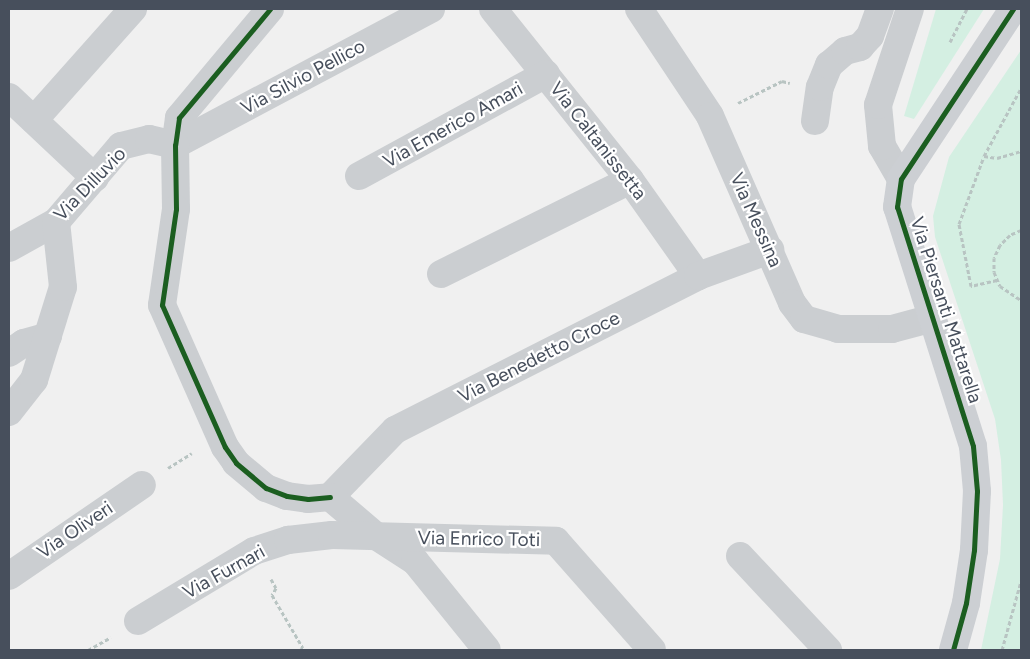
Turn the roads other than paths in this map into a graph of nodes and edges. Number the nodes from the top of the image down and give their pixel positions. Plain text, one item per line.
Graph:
1 (133, 9) edge
2 (270, 9) edge
3 (431, 9) edge
4 (492, 9) edge
5 (639, 9) edge
6 (880, 9) edge
7 (910, 9) edge
8 (1013, 9) edge
9 (546, 74) junction
10 (9, 97) edge
11 (34, 120) junction
12 (814, 121) dead end
13 (175, 145) junction
14 (359, 176) dead end
15 (95, 178) junction
16 (900, 179) junction
17 (630, 180) junction
18 (56, 222) junction
19 (9, 247) edge
20 (770, 250) junction
21 (441, 274) dead end
22 (698, 276) junction
23 (933, 318) junction
24 (48, 336) junction
25 (9, 353) edge
26 (9, 412) edge
27 (142, 485) road end
28 (330, 497) junction
29 (376, 536) junction
30 (740, 556) dead end
31 (9, 576) edge
32 (138, 621) dead end
33 (487, 650) edge
34 (652, 650) edge
35 (828, 650) edge
36 (953, 650) edge

1 - 11 street
2 - 13 street
3 - 13 street, Via Silvio Pellico
4 - 9 street, Via Caltanissetta
5 - 20 street, Via Messina
6 - 12 street
7 - 16 street
8 - 16 street, Via Piersanti Mattarella
9 - 14 street, Via Emerico Amari
9 - 17 street, Via Caltanissetta
10 - 11 street
11 - 15 street
13 - 15 street, Via Dilluvio
13 - 28 street
15 - 18 street, Via Dilluvio
16 - 23 street, Via Piersanti Mattarella
17 - 21 street
17 - 22 street, Via Caltanissetta
18 - 19 street, Via Dilluvio
18 - 24 street
20 - 22 street, Via Benedetto Croce
20 - 23 street, Via Messina
22 - 28 street, Via Benedetto Croce
23 - 36 street, Via Piersanti Mattarella
24 - 25 street
24 - 26 street
27 - 31 street, Via Oliveri
28 - 29 street
29 - 32 street, Via Furnari
29 - 33 street
29 - 34 street, Via Enrico Toti
30 - 35 street

